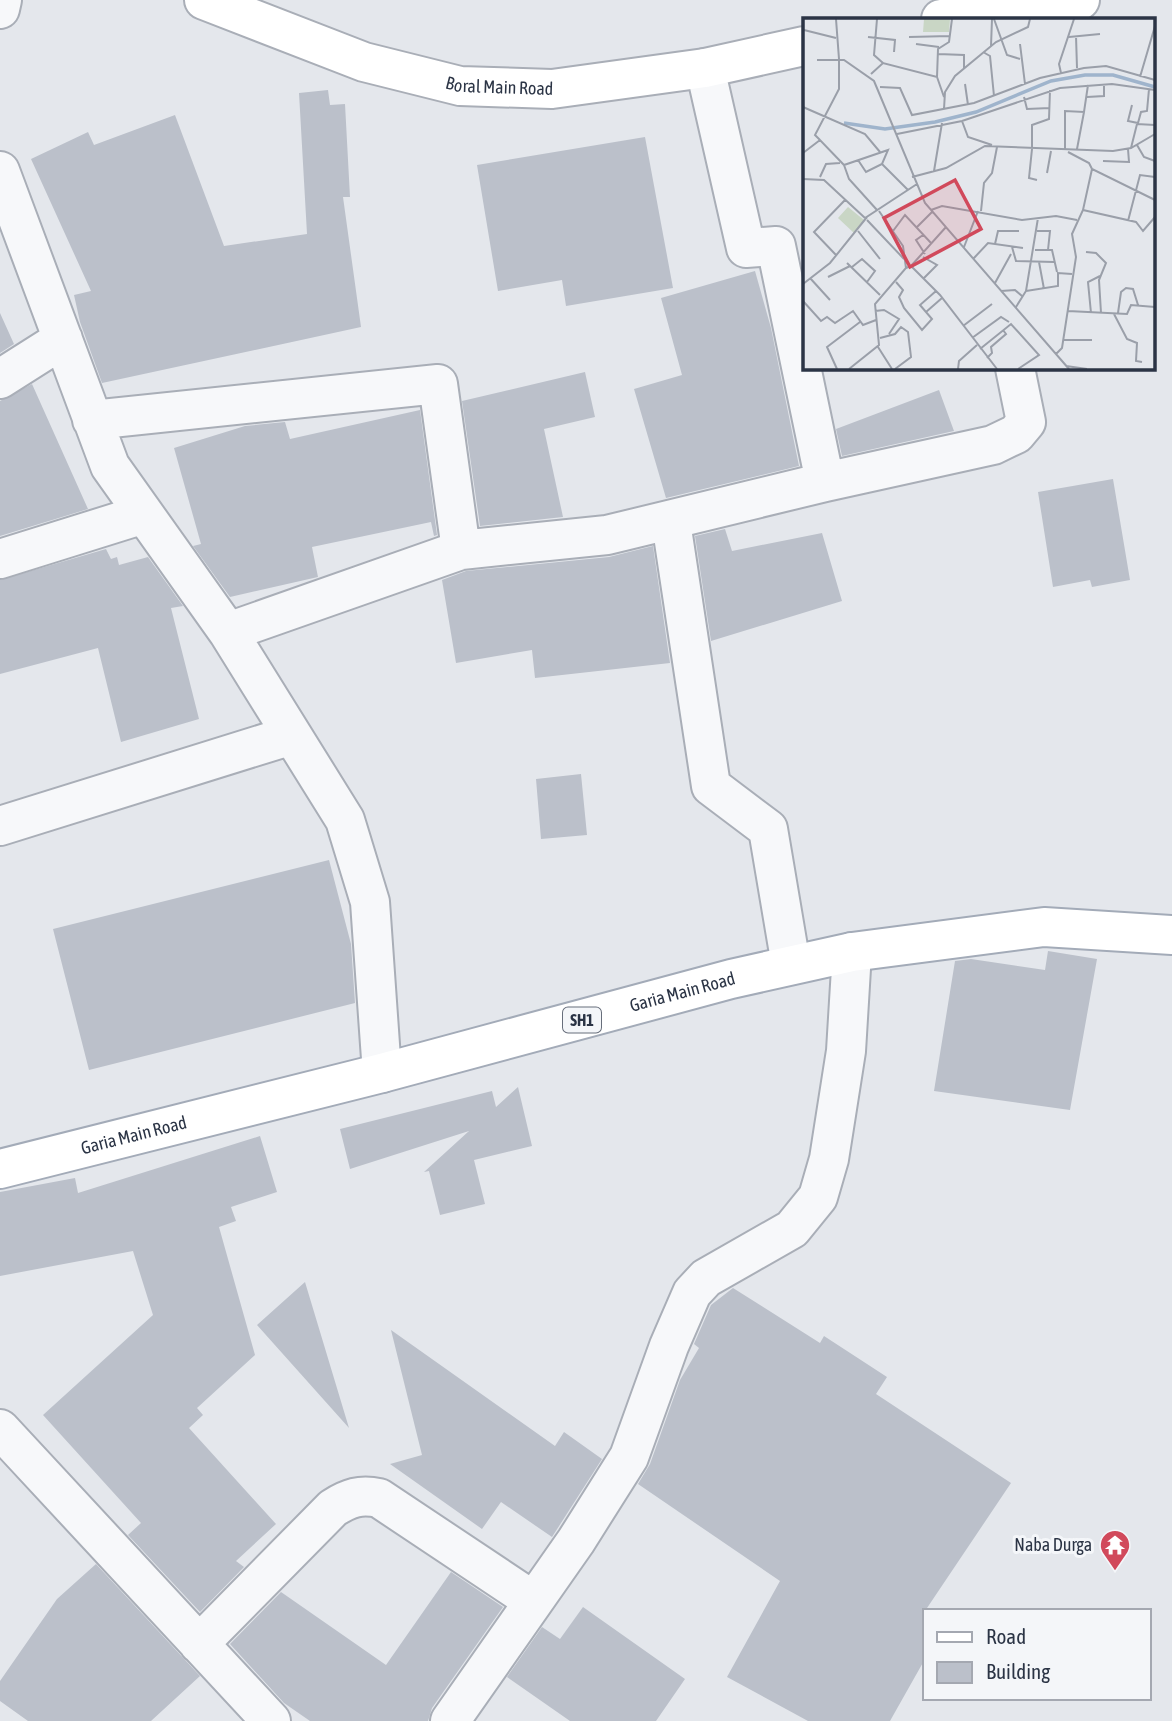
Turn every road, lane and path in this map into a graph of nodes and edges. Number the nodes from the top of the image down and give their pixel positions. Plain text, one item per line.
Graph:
1 (2, 0) edge
2 (204, 0) edge
3 (1080, 0) edge
4 (0, 9) edge
5 (948, 18) edge
6 (803, 46) edge
7 (705, 68) junction
8 (0, 171) edge
9 (63, 339) junction
10 (1014, 369) edge
11 (0, 379) edge
12 (92, 420) junction
13 (825, 482) junction
14 (144, 514) junction
15 (671, 522) junction
16 (461, 550) junction
17 (0, 559) edge
18 (228, 632) junction
19 (292, 735) junction
20 (0, 826) edge
21 (1172, 935) edge
22 (852, 952) junction
23 (791, 965) junction
24 (382, 1073) junction
25 (0, 1169) edge
26 (0, 1429) edge
27 (532, 1600) junction
28 (200, 1644) junction
29 (271, 1721) edge
30 (450, 1721) edge

1 - 4 street
2 - 7 main road, Boral Main Road
3 - 5 main road
6 - 7 main road, Boral Main Road
7 - 13 street
8 - 9 street
9 - 11 street
9 - 12 street
10 - 13 street
12 - 14 street
12 - 16 street
13 - 15 street
14 - 17 street
14 - 18 street
15 - 16 street
15 - 23 street
16 - 18 street
18 - 19 street
19 - 20 street
19 - 24 street
21 - 22 main road, Garia Main Road / SH1
22 - 23 main road, Garia Main Road / SH1
22 - 27 street
23 - 24 main road, Garia Main Road / SH1
24 - 25 main road, Garia Main Road / SH1
26 - 28 street
27 - 28 street
27 - 30 street
28 - 29 street

